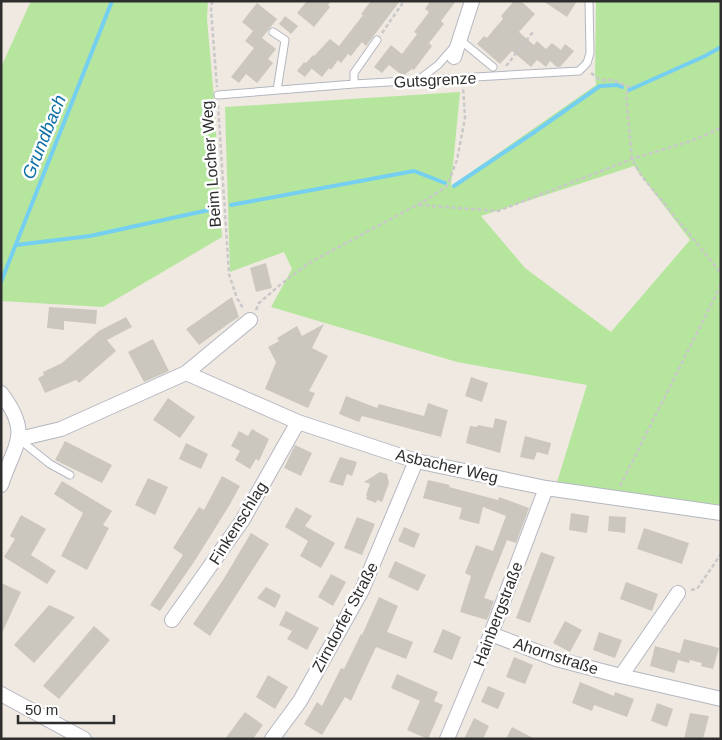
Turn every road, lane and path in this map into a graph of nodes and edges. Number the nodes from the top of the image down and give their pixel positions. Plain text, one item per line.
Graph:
1 (212, 1) edge
2 (404, 1) edge
3 (472, 1) edge
4 (589, 1) edge
5 (273, 32) dead end
6 (533, 32) dead end
7 (459, 38) junction
8 (377, 40) joint
9 (454, 57) dead end
10 (493, 67) dead end
11 (584, 67) junction
12 (497, 76) junction
13 (463, 78) junction
14 (417, 81) junction
15 (354, 84) junction
16 (277, 90) junction
17 (218, 95) junction
18 (721, 128) edge
19 (632, 159) junction
20 (417, 205) junction
21 (721, 273) edge
22 (721, 285) edge
23 (250, 320) junction
24 (186, 373) junction
25 (1, 393) edge
26 (298, 422) junction
27 (19, 439) junction
28 (416, 461) junction
29 (70, 475) dead end
30 (1, 485) edge
31 (546, 488) junction
32 (614, 498) junction
33 (721, 513) edge
34 (721, 554) edge
35 (678, 593) joint
36 (172, 620) dead end
37 (491, 634) junction
38 (622, 676) junction
39 (1, 694) edge
40 (721, 699) edge
41 (80, 738) edge
42 (272, 739) edge
43 (447, 739) edge

1 - 17 path, Beim Locher Weg
2 - 8 path
3 - 7 street
4 - 11 lane
5 - 16 lane
6 - 12 path
7 - 9 street
7 - 10 lane
7 - 14 lane
8 - 15 lane
11 - 12 lane, Gutsgrenze
11 - 19 path
12 - 13 lane, Gutsgrenze
13 - 14 lane, Gutsgrenze
13 - 20 path
14 - 15 lane, Gutsgrenze
15 - 16 lane, Gutsgrenze
16 - 17 lane, Gutsgrenze
17 - 23 path, Beim Locher Weg
18 - 19 path
19 - 20 path
19 - 21 path
20 - 23 path
22 - 32 path
23 - 24 street
24 - 26 street, Asbacher Weg
24 - 27 street
25 - 27 street
26 - 28 street, Asbacher Weg
26 - 36 street, Finkenschlag
27 - 29 lane
27 - 30 street
28 - 31 street, Asbacher Weg
28 - 42 street, Zirndorfer Straße
31 - 32 street, Asbacher Weg
31 - 37 street, Hainbergstraße
32 - 33 street, Asbacher Weg
34 - 35 path
35 - 38 street
37 - 38 street, Ahornstraße
37 - 43 street, Hainbergstraße
38 - 40 street, Ahornstraße
39 - 41 street

